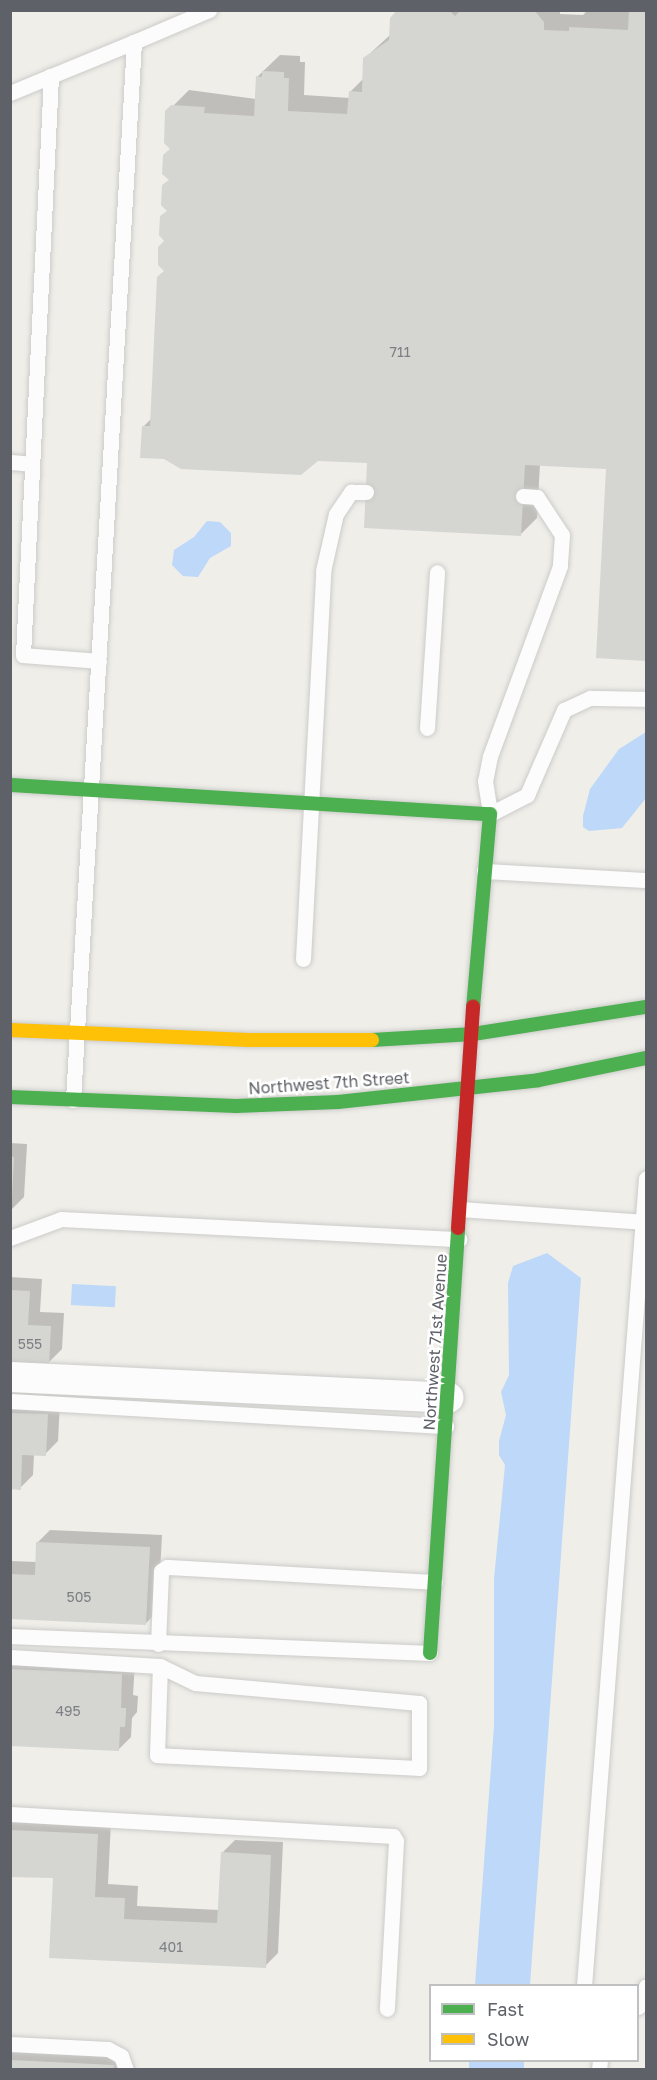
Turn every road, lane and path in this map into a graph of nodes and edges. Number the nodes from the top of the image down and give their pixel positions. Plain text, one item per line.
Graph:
1 (209, 10) edge
2 (134, 42) junction
3 (51, 76) junction
4 (10, 93) edge
5 (10, 462) edge
6 (32, 464) junction
7 (366, 492) dead end
8 (523, 496) dead end
9 (437, 572) dead end
10 (99, 661) junction
11 (646, 699) edge
12 (427, 728) dead end
13 (10, 785) edge
14 (93, 789) junction
15 (310, 803) junction
16 (490, 814) junction
17 (484, 871) junction
18 (646, 880) edge
19 (303, 959) dead end
20 (646, 1007) edge
21 (10, 1030) edge
22 (77, 1033) junction
23 (473, 1034) junction
24 (646, 1058) edge
25 (469, 1089) junction
26 (10, 1097) edge
27 (73, 1100) junction
28 (646, 1178) edge
29 (460, 1209) junction
30 (645, 1222) edge
31 (10, 1238) edge
32 (459, 1239) junction
33 (10, 1377) edge
34 (10, 1401) edge
35 (447, 1412) junction
36 (435, 1582) junction
37 (10, 1636) edge
38 (158, 1644) junction
39 (430, 1653) joint
40 (10, 1657) edge
41 (160, 1666) junction
42 (10, 1814) edge
43 (584, 1984) edge
44 (646, 1986) edge
45 (639, 2004) edge
46 (387, 2009) dead end
47 (10, 2044) edge
48 (126, 2070) edge

1 - 2 lane
2 - 3 lane
2 - 10 lane
3 - 4 lane
3 - 6 lane
5 - 6 lane
6 - 10 lane
7 - 15 lane
8 - 16 lane
9 - 12 lane
10 - 14 lane
11 - 16 lane
13 - 14 street
14 - 15 street
14 - 22 lane
15 - 16 street
15 - 19 lane
16 - 17 street, Northwest 71st Avenue
17 - 18 lane
17 - 23 street, Northwest 71st Avenue
20 - 23 street
21 - 22 street
22 - 23 street
22 - 27 lane
23 - 25 street, Northwest 71st Avenue
24 - 25 street, Northwest 7th Street
25 - 27 street, Northwest 7th Street
25 - 29 street, Northwest 71st Avenue
26 - 27 street, Northwest 7th Street
28 - 30 lane
29 - 30 lane
29 - 32 street, Northwest 71st Avenue
30 - 43 lane
31 - 32 lane
32 - 35 street, Northwest 71st Avenue
33 - 35 street
34 - 35 lane
35 - 36 street, Northwest 71st Avenue
36 - 38 lane
36 - 39 street, Northwest 71st Avenue
37 - 38 lane
38 - 39 lane
40 - 41 lane
41 - 41 lane
42 - 46 lane
44 - 45 lane
47 - 48 lane

